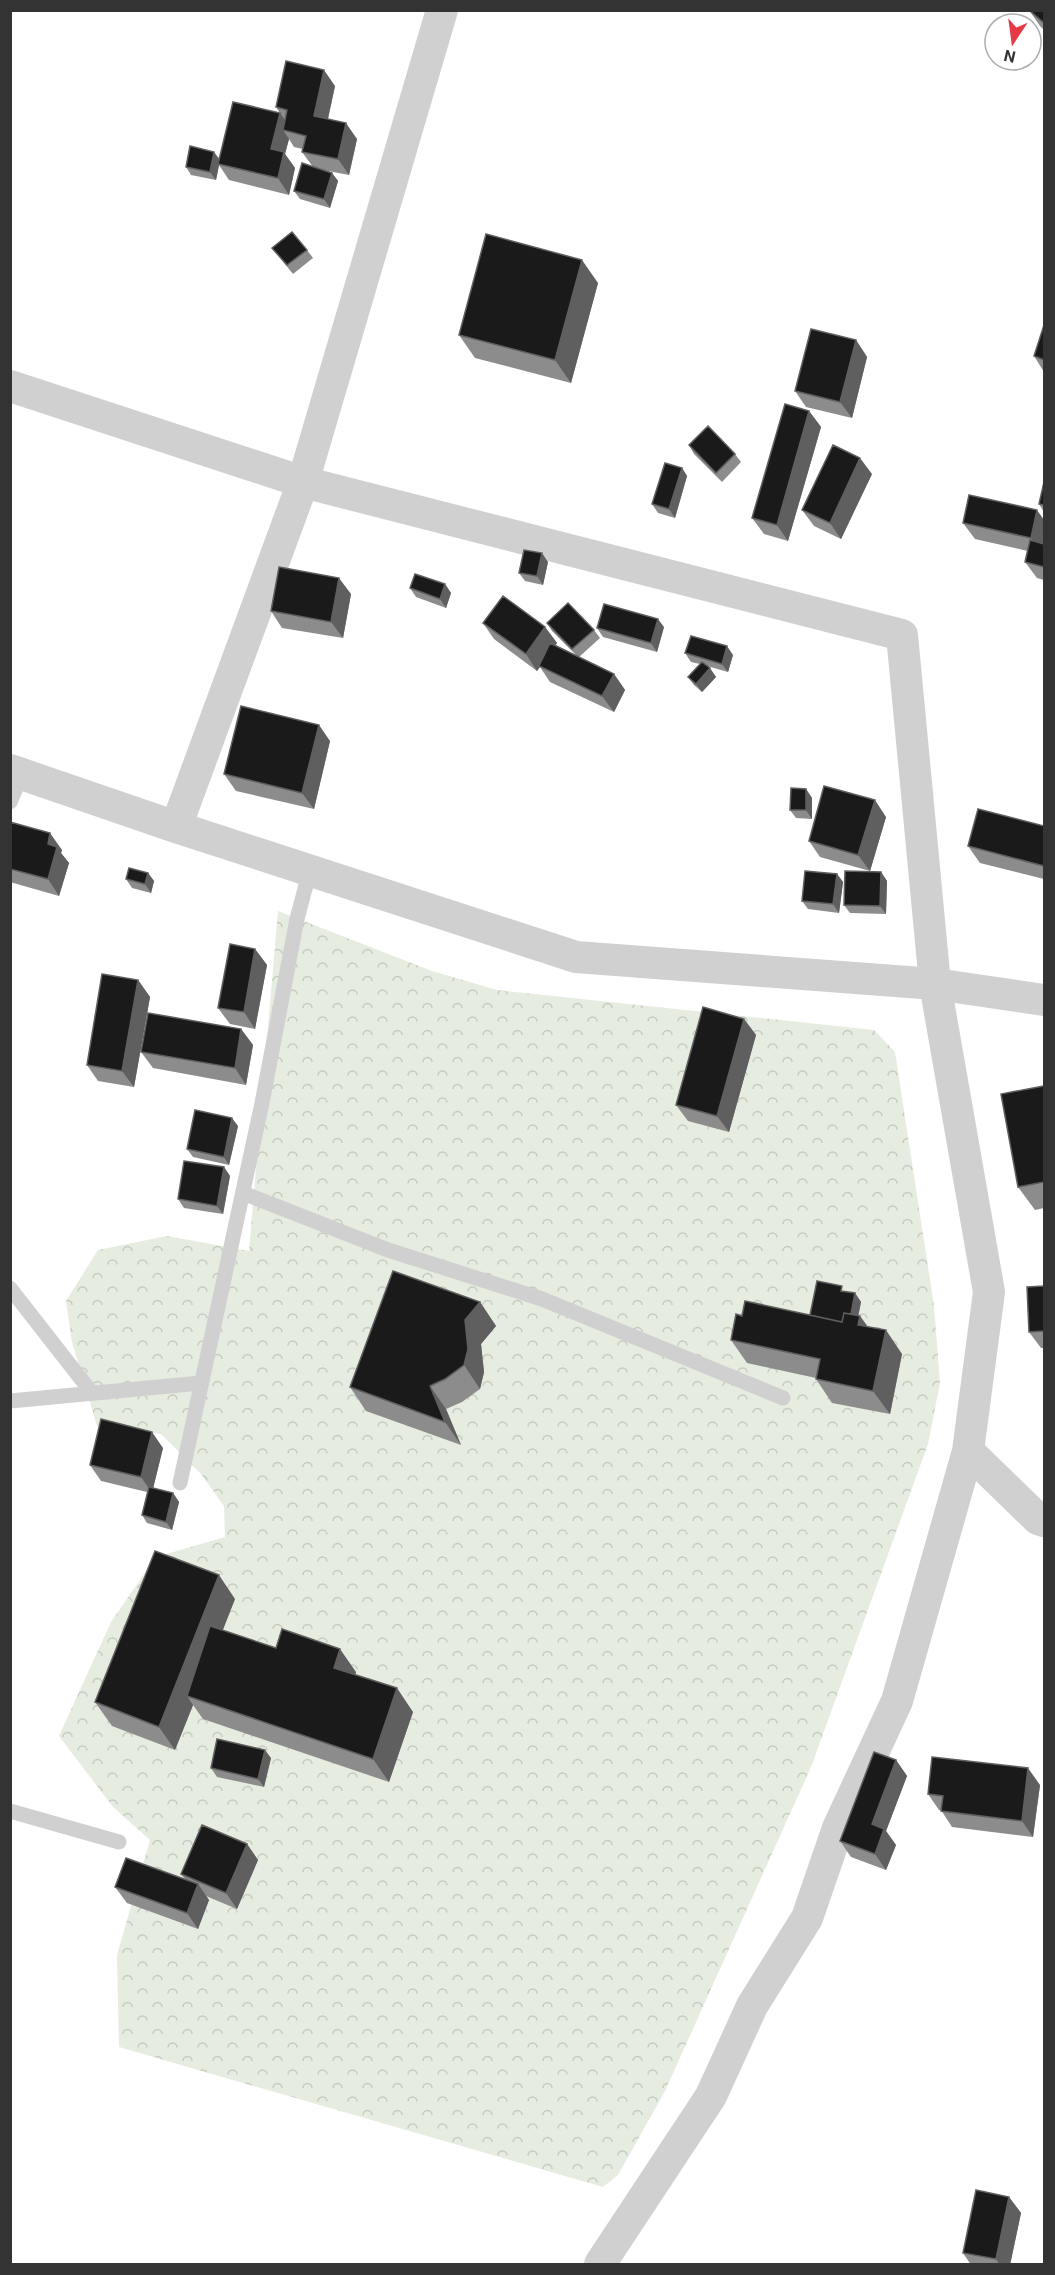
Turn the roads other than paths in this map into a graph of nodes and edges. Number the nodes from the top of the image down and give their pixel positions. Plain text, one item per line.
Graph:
1 (442, 10) edge
2 (10, 386) edge
3 (303, 482) junction
4 (14, 782) edge
5 (176, 827) junction
6 (310, 870) junction
7 (935, 984) junction
8 (1044, 1000) edge
9 (243, 1193) junction
10 (10, 1288) edge
11 (201, 1383) junction
12 (92, 1393) junction
13 (783, 1398) dead end
14 (10, 1401) edge
15 (968, 1451) junction
16 (180, 1483) dead end
17 (1044, 1521) edge
18 (10, 1811) edge
19 (119, 1842) dead end
20 (600, 2265) edge

1 - 3 street
2 - 3 street
3 - 5 street
3 - 7 street
4 - 5 street
5 - 6 street
6 - 7 street
6 - 9 lane
7 - 8 street
7 - 15 street
9 - 11 lane
9 - 13 lane
10 - 12 lane
11 - 12 lane
11 - 16 lane
12 - 14 lane
15 - 17 street
15 - 20 street
18 - 19 lane

